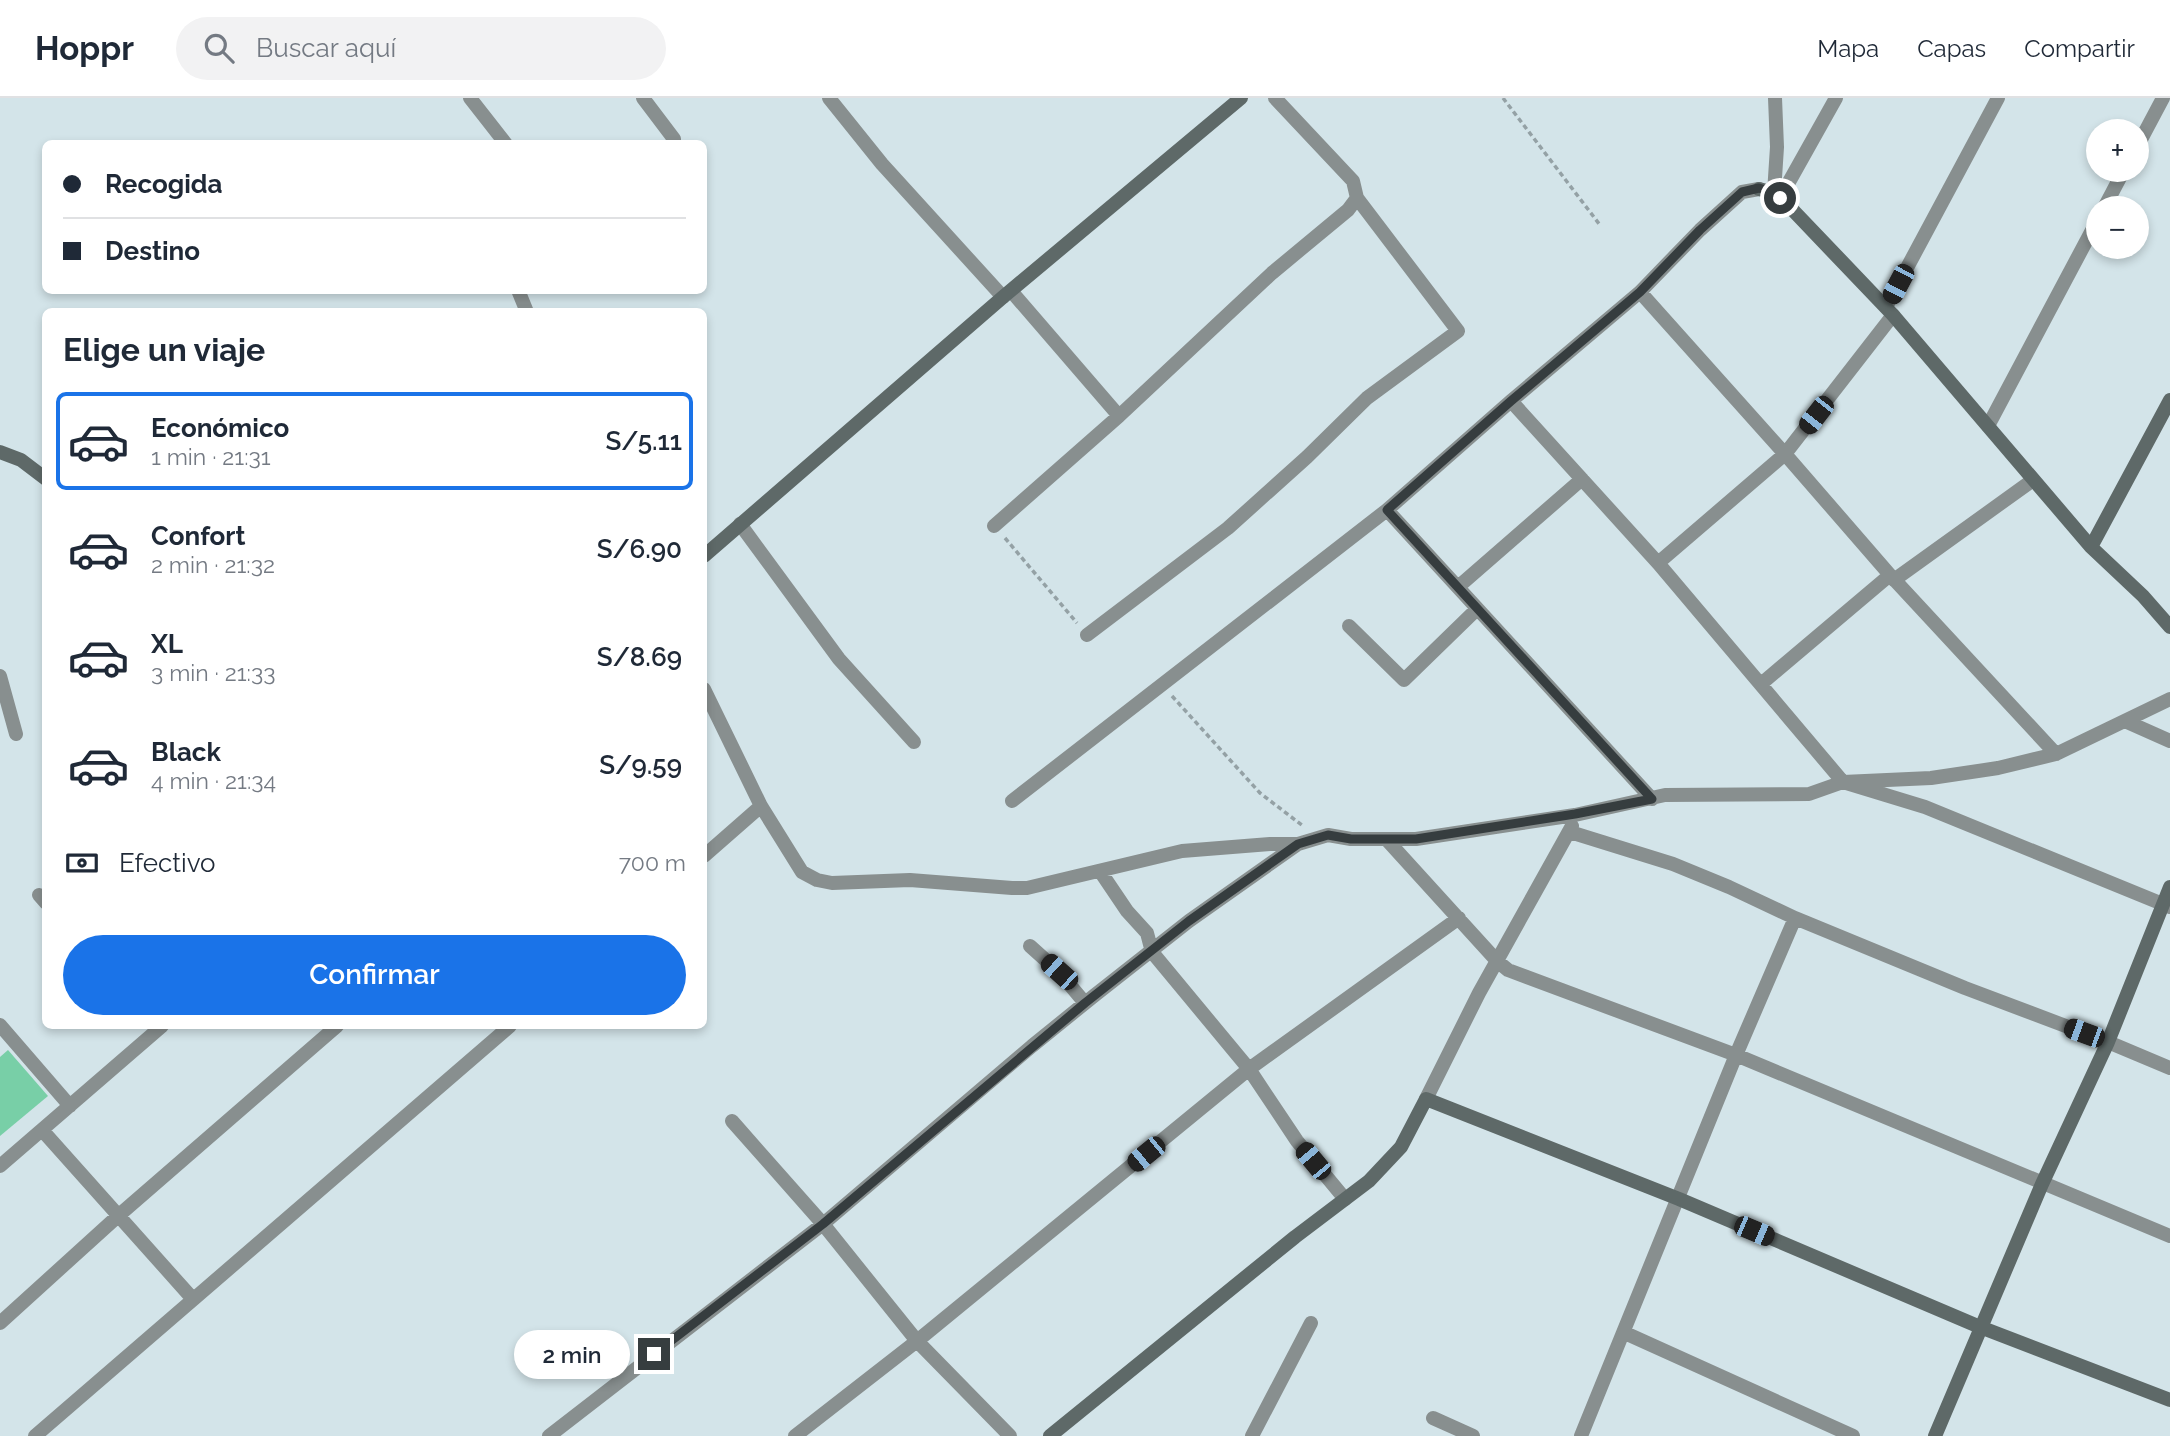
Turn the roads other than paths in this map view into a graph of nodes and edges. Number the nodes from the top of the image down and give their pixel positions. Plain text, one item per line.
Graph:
1 (470, 98) edge
2 (643, 98) edge
3 (829, 98) edge
4 (1241, 98) edge
5 (1275, 98) edge
6 (1776, 98) edge
7 (1836, 98) edge
8 (1998, 98) edge
9 (2163, 98) edge
10 (2149, 124) edge
11 (674, 139) dead end
12 (503, 140) edge
13 (1777, 195) junction
14 (1357, 198) junction
15 (2086, 242) edge
16 (1640, 292) junction
17 (1007, 294) junction
18 (1890, 311) junction
19 (2170, 400) edge
20 (1511, 401) junction
21 (1119, 416) junction
22 (1988, 426) junction
23 (0, 452) edge
24 (1786, 454) junction
25 (42, 476) edge
26 (1582, 479) junction
27 (2034, 480) junction
28 (1387, 510) junction
29 (740, 524) junction
30 (994, 526) road end
31 (2091, 547) junction
32 (707, 553) edge
33 (1658, 563) junction
34 (1892, 578) junction
35 (1458, 587) junction
36 (1477, 609) junction
37 (1349, 626) dead end
38 (2170, 627) edge
39 (1087, 635) road end
40 (0, 676) edge
41 (1760, 684) junction
42 (2170, 699) edge
43 (708, 712) edge
44 (2125, 721) junction
45 (16, 734) dead end
46 (2170, 741) edge
47 (914, 742) dead end
48 (2056, 754) junction
49 (1843, 782) junction
50 (1652, 799) junction
51 (1012, 801) dead end
52 (761, 806) junction
53 (1575, 814) junction
54 (1570, 832) junction
55 (1387, 840) junction
56 (1298, 844) junction
57 (707, 853) edge
58 (1100, 871) junction
59 (2170, 887) edge
60 (2167, 905) edge
61 (1459, 918) junction
62 (1795, 918) junction
63 (1030, 946) dead end
64 (1152, 952) junction
65 (1497, 961) junction
66 (1085, 1003) junction
67 (0, 1025) edge
68 (153, 1029) edge
69 (334, 1029) edge
70 (502, 1029) edge
71 (2108, 1042) junction
72 (1736, 1055) junction
73 (2170, 1068) edge
74 (1249, 1069) junction
75 (1426, 1099) junction
76 (70, 1106) junction
77 (732, 1121) dead end
78 (42, 1130) junction
79 (0, 1166) edge
80 (2042, 1184) junction
81 (1345, 1199) junction
82 (1679, 1199) junction
83 (118, 1216) junction
84 (823, 1224) junction
85 (2170, 1236) edge
86 (192, 1298) junction
87 (0, 1323) edge
88 (1311, 1323) dead end
89 (1980, 1327) junction
90 (1625, 1333) junction
91 (917, 1341) junction
92 (2170, 1399) edge
93 (1433, 1418) dead end
94 (35, 1436) edge
95 (549, 1436) edge
96 (795, 1436) edge
97 (1010, 1436) edge
98 (1050, 1436) edge
99 (1252, 1436) edge
100 (1472, 1436) edge
101 (1581, 1436) edge
102 (1853, 1436) edge
103 (1935, 1436) edge

1 - 12 street
2 - 11 street
3 - 17 street
4 - 17 street
5 - 14 street
6 - 13 street
7 - 13 street
8 - 18 street
9 - 10 street
13 - 16 street
13 - 18 street
14 - 21 street
14 - 39 street
15 - 22 street
16 - 20 street
16 - 24 street
17 - 21 street
17 - 29 street
18 - 22 street
18 - 24 street
19 - 31 street
20 - 26 street
20 - 28 street
21 - 30 street
22 - 27 street
23 - 25 street
24 - 33 street
24 - 34 street
26 - 33 street
26 - 35 street
27 - 31 street
27 - 34 street
28 - 35 street
28 - 51 street
29 - 32 street
29 - 47 street
31 - 38 street
33 - 41 street
34 - 41 street
34 - 48 street
35 - 36 street
36 - 37 street
36 - 50 street
40 - 45 street
41 - 49 street
42 - 44 street
43 - 52 street
44 - 46 street
44 - 48 street
48 - 49 street
49 - 50 street
49 - 60 street
50 - 53 street
52 - 57 street
52 - 58 street
53 - 54 street
53 - 55 street
54 - 62 street
54 - 65 street
55 - 56 street
55 - 61 street
56 - 58 street
56 - 64 street
58 - 64 street
59 - 60 street
60 - 71 street
61 - 65 street
61 - 74 street
62 - 71 street
62 - 72 street
63 - 66 street
64 - 66 street
64 - 74 street
65 - 72 street
65 - 75 street
66 - 84 street
67 - 76 street
68 - 76 street
69 - 83 street
70 - 86 street
71 - 73 street
71 - 80 street
72 - 80 street
72 - 82 street
74 - 81 street
74 - 91 street
75 - 81 street
75 - 82 street
76 - 78 street
77 - 84 street
78 - 79 street
78 - 83 street
80 - 85 street
80 - 89 street
81 - 98 street
82 - 89 street
82 - 90 street
83 - 86 street
83 - 87 street
84 - 91 street
84 - 95 street
86 - 94 street
88 - 99 street
89 - 92 street
89 - 103 street
90 - 101 street
90 - 102 street
91 - 96 street
91 - 97 street
93 - 100 street

